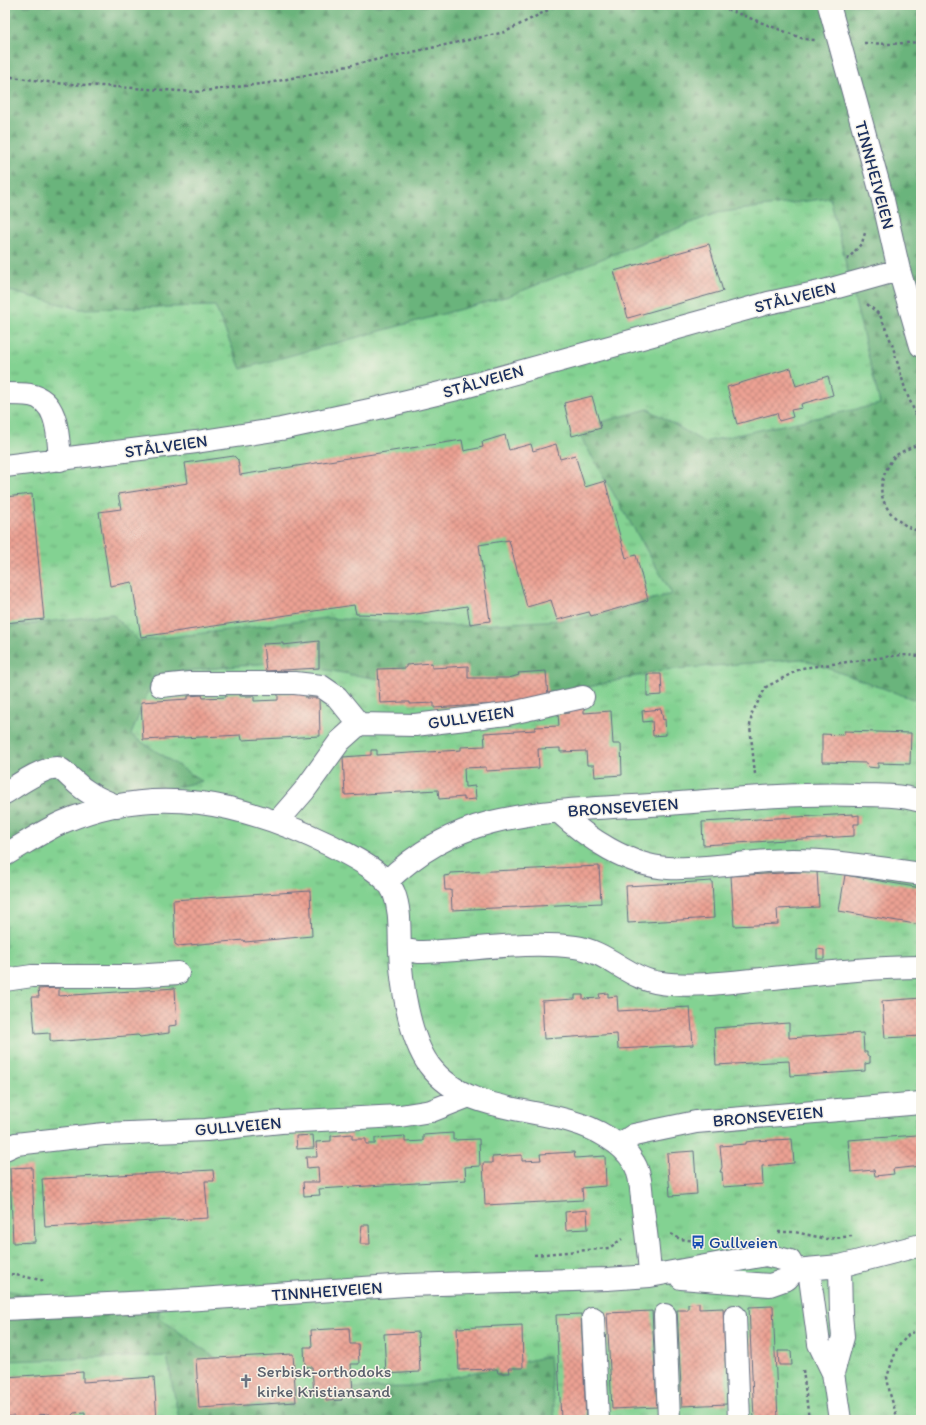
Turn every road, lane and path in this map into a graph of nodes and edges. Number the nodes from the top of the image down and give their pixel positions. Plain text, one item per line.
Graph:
1 (558, 5) edge
2 (829, 5) edge
3 (5, 76) edge
4 (866, 230) dead end
5 (899, 270) junction
6 (851, 282) junction
7 (921, 346) edge
8 (5, 394) edge
9 (921, 426) edge
10 (921, 443) edge
11 (60, 460) junction
12 (5, 466) edge
13 (921, 532) edge
14 (921, 656) edge
15 (161, 686) dead end
16 (583, 696) dead end
17 (359, 724) junction
18 (5, 793) edge
19 (758, 797) junction
20 (921, 801) edge
21 (117, 806) junction
22 (559, 812) junction
23 (278, 821) junction
24 (5, 855) edge
25 (921, 874) edge
26 (386, 882) junction
27 (400, 949) junction
28 (921, 966) edge
29 (178, 972) dead end
30 (5, 980) edge
31 (469, 1096) junction
32 (921, 1103) edge
33 (620, 1145) junction
34 (5, 1149) edge
35 (772, 1232) dead end
36 (855, 1236) dead end
37 (648, 1237) junction
38 (698, 1241) dead end
39 (921, 1245) edge
40 (531, 1255) dead end
41 (840, 1266) junction
42 (802, 1270) junction
43 (5, 1273) edge
44 (650, 1276) junction
45 (47, 1281) dead end
46 (5, 1309) edge
47 (665, 1315) dead end
48 (735, 1316) dead end
49 (593, 1318) dead end
50 (921, 1329) edge
51 (833, 1373) junction
52 (598, 1420) edge
53 (669, 1420) edge
54 (739, 1420) edge
55 (840, 1420) edge
56 (898, 1420) edge

1 - 3 path
2 - 5 street, TINNHEIVEIEN, bridge
4 - 6 path
5 - 6 street, STÅLVEIEN
5 - 7 street, TINNHEIVEIEN
6 - 9 path
6 - 11 street, STÅLVEIEN
8 - 11 street
10 - 13 path
11 - 12 street, STÅLVEIEN
14 - 19 path
15 - 17 street
16 - 17 street, GULLVEIEN
17 - 23 street
18 - 21 street
19 - 20 street, BRONSEVEIEN
19 - 22 street, BRONSEVEIEN
21 - 23 street
21 - 24 street
22 - 25 street, BRONSEVEIEN
22 - 26 street
23 - 26 street
26 - 27 street
27 - 28 street
27 - 31 street
29 - 30 street
31 - 33 street
31 - 34 street, GULLVEIEN
32 - 33 street, BRONSEVEIEN
33 - 37 street
35 - 36 path
37 - 38 path
37 - 40 path
37 - 44 street
39 - 41 street, TINNHEIVEIEN
41 - 42 street, TINNHEIVEIEN
41 - 51 street
42 - 44 street, TINNHEIVEIEN
42 - 44 street, TINNHEIVEIEN
42 - 51 street
43 - 45 path
44 - 46 street, TINNHEIVEIEN
47 - 53 street
48 - 54 street
49 - 52 street
50 - 56 path
51 - 55 street

